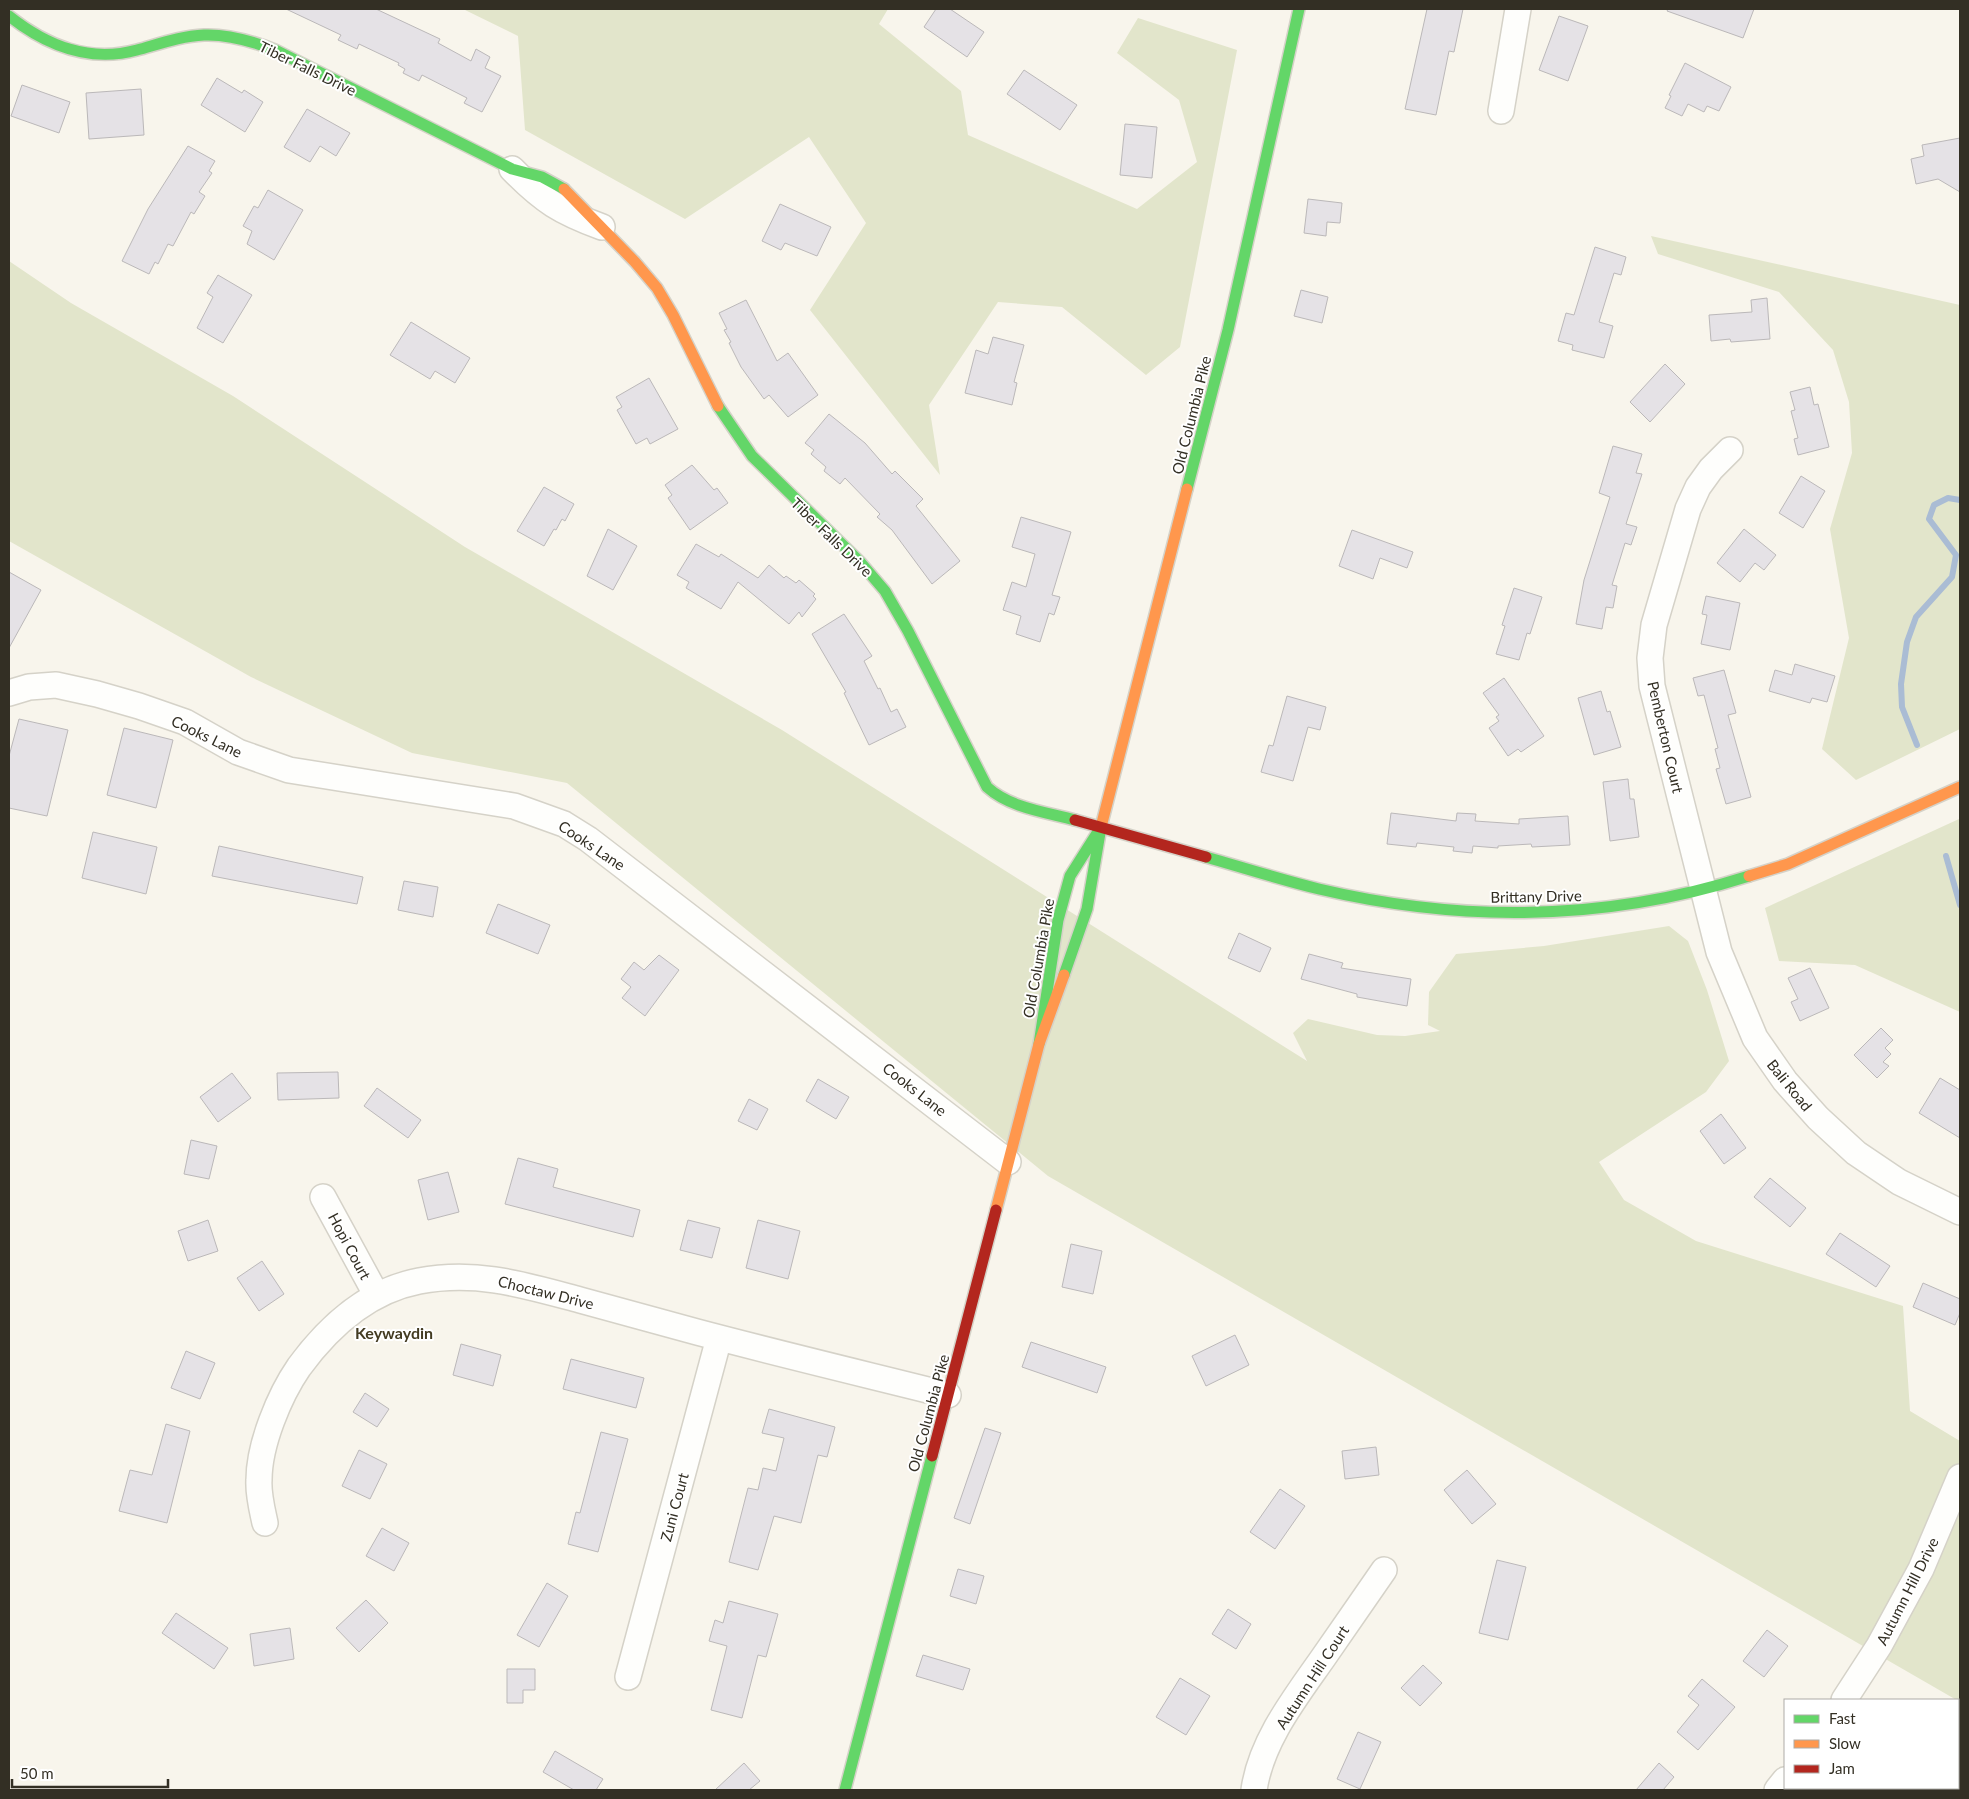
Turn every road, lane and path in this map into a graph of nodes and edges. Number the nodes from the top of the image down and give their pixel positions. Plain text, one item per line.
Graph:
1 (1299, 9) edge
2 (1518, 9) edge
3 (9, 16) edge
4 (1501, 111) dead end
5 (512, 169) joint
6 (602, 227) joint
7 (1730, 450) dead end
8 (9, 693) edge
9 (1960, 787) edge
10 (1101, 827) junction
11 (1703, 891) junction
12 (1039, 1044) junction
13 (1008, 1162) junction
14 (323, 1197) dead end
15 (1960, 1212) edge
16 (377, 1296) junction
17 (719, 1338) junction
18 (948, 1395) junction
19 (1960, 1477) edge
20 (265, 1522) dead end
21 (1384, 1570) dead end
22 (628, 1676) dead end
23 (1845, 1699) edge
24 (845, 1790) edge
25 (1254, 1790) edge

1 - 10 street, Old Columbia Pike
2 - 4 street
3 - 5 street, Tiber Falls Drive
5 - 6 street, Tiber Falls Drive
6 - 10 street, Tiber Falls Drive
7 - 11 street, Pemberton Court
8 - 13 street, Cooks Lane
9 - 11 street, Brittany Drive
10 - 11 street, Brittany Drive
10 - 12 street, Old Columbia Pike
10 - 12 street, Old Columbia Pike
11 - 15 street, Bali Road
12 - 13 street, Old Columbia Pike
13 - 18 street, Old Columbia Pike
14 - 16 street, Hopi Court
16 - 17 street, Choctaw Drive
16 - 20 street, Choctaw Drive
17 - 18 street, Choctaw Drive
17 - 22 street, Zuni Court
18 - 24 street, Old Columbia Pike
19 - 23 street, Autumn Hill Drive
21 - 25 street, Autumn Hill Court

